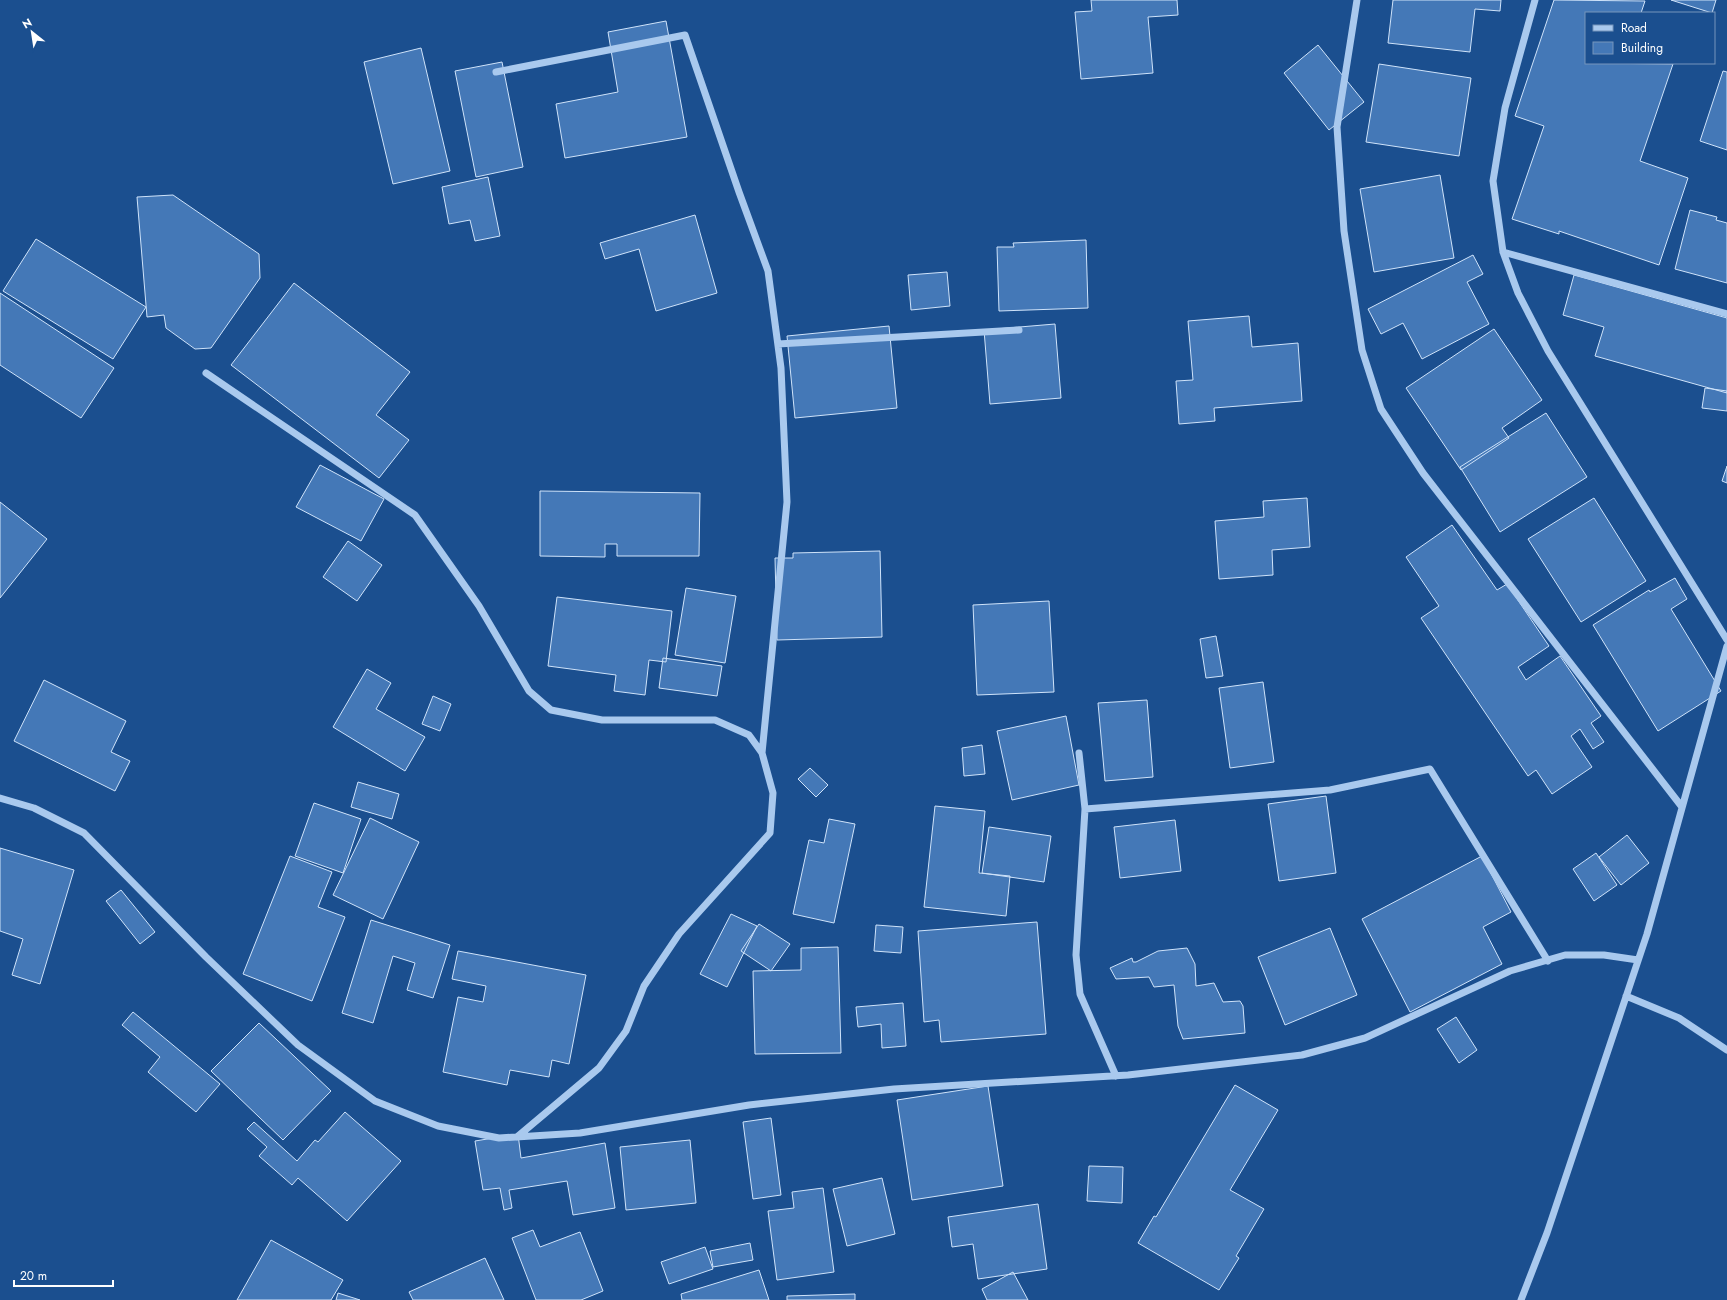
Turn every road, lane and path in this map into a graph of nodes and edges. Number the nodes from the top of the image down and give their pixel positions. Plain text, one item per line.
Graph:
1 (1357, 0) edge
2 (1536, 0) edge
3 (496, 72) dead end
4 (1503, 252) junction
5 (1727, 314) edge
6 (1019, 330) dead end
7 (778, 344) junction
8 (206, 373) dead end
9 (1727, 640) edge
10 (1727, 646) edge
11 (1079, 752) dead end
12 (762, 753) junction
13 (0, 798) edge
14 (1682, 807) junction
15 (1085, 809) junction
16 (1638, 960) junction
17 (1548, 961) junction
18 (1626, 996) junction
19 (1727, 1050) edge
20 (1116, 1076) junction
21 (517, 1137) junction
22 (1521, 1300) edge

1 - 14 street
2 - 4 street
3 - 7 street
4 - 5 street
4 - 9 street
6 - 7 street
7 - 12 street
8 - 12 street
10 - 14 street
11 - 15 street
12 - 21 street
13 - 21 street
14 - 16 street
15 - 17 street
15 - 20 street
16 - 17 street
16 - 18 street
17 - 20 street
18 - 19 street
18 - 22 street
20 - 21 street

